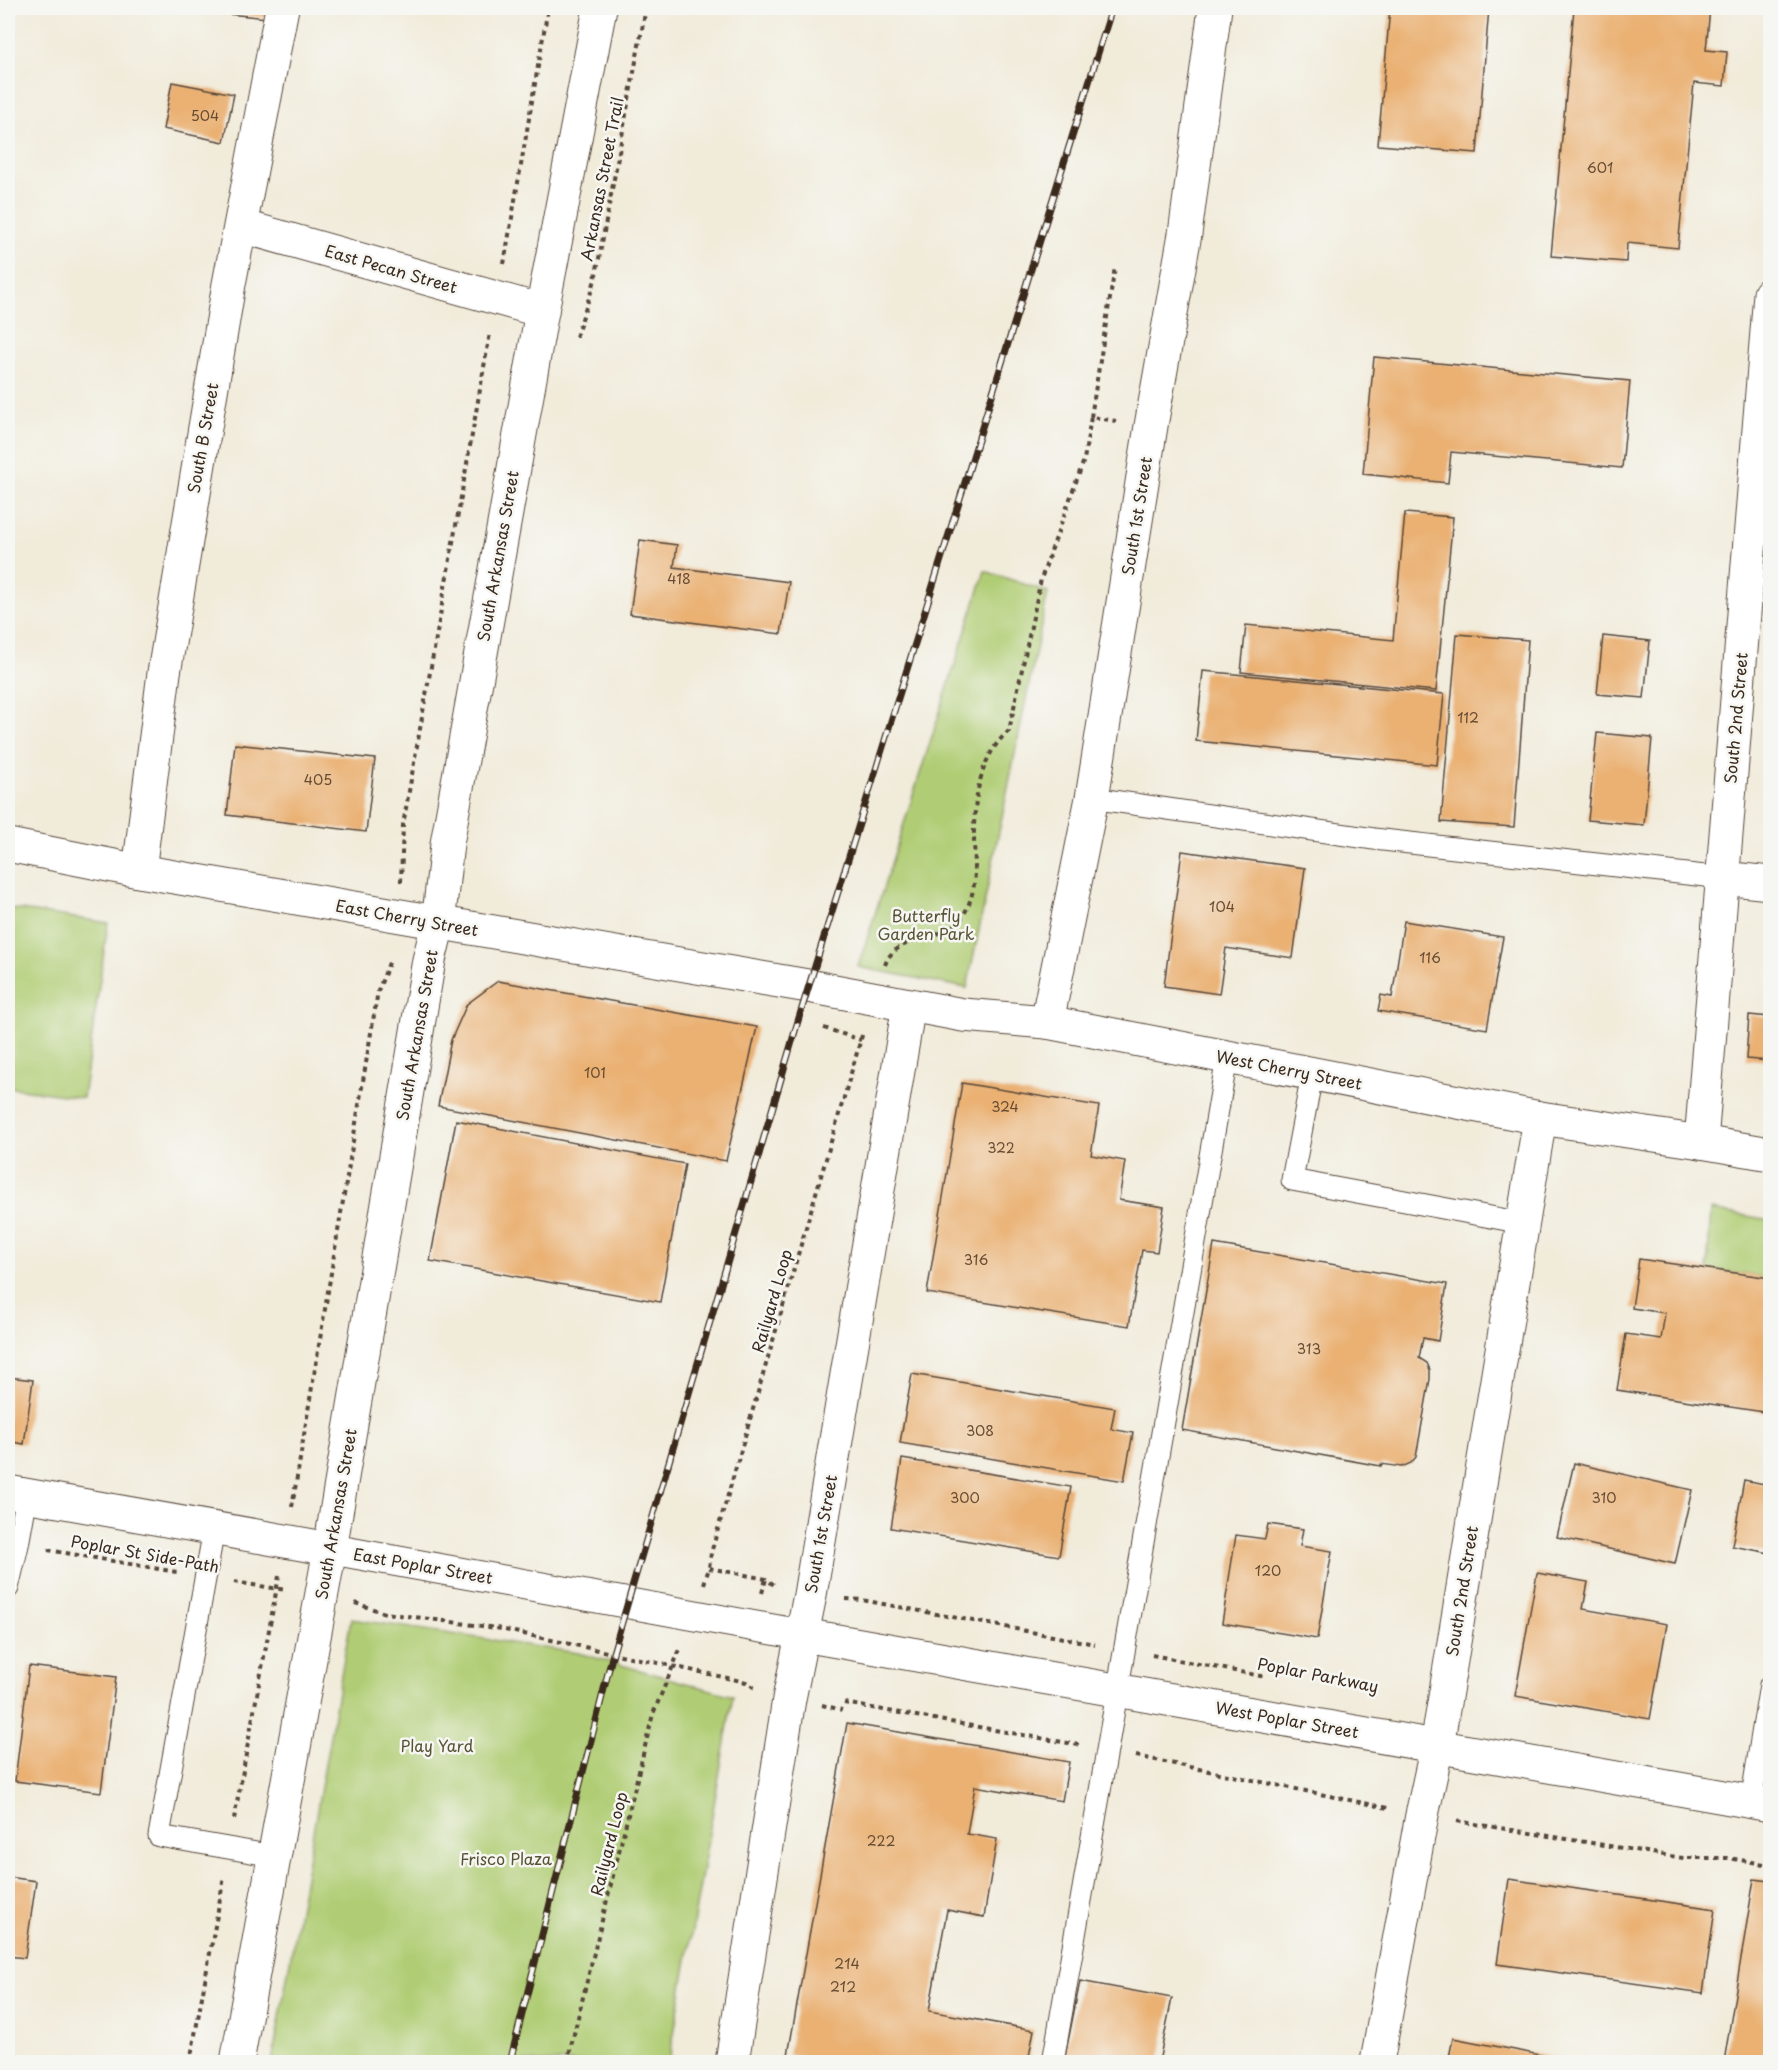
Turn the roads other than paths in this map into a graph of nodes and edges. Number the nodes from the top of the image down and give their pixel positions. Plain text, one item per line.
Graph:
1 (282, 8) edge
2 (600, 8) edge
3 (1215, 8) edge
4 (240, 226) junction
5 (1770, 302) edge
6 (542, 311) junction
7 (1092, 798) junction
8 (8, 845) edge
9 (139, 871) junction
10 (1723, 878) junction
11 (1770, 883) edge
12 (438, 924) junction
13 (808, 986) joint
14 (909, 1005) junction
15 (1047, 1022) junction
16 (1227, 1058) junction
17 (1312, 1075) junction
18 (1540, 1119) junction
19 (1701, 1142) junction
20 (1770, 1154) edge
21 (1523, 1223) junction
22 (17, 1494) edge
23 (214, 1529) junction
24 (330, 1549) junction
25 (8, 1588) edge
26 (803, 1635) junction
27 (1770, 1685) edge
28 (1119, 1690) junction
29 (1437, 1746) junction
30 (1761, 1803) edge
31 (274, 1856) junction
32 (237, 2062) edge
33 (732, 2062) edge
34 (1053, 2062) edge
35 (1377, 2062) edge

1 - 4 street, South B Street
2 - 6 street, South Arkansas Street
3 - 7 street, South 1st Street
4 - 6 street, East Pecan Street
4 - 9 street, South B Street
5 - 10 street, South 2nd Street
6 - 12 street, South Arkansas Street
7 - 10 lane
7 - 15 street, South 1st Street
8 - 9 street, East Cherry Street
9 - 12 street, East Cherry Street
10 - 11 street
10 - 19 street, South 2nd Street
12 - 13 street, East Cherry Street
12 - 24 street, South Arkansas Street
13 - 14 street, West Cherry Street
14 - 15 street, West Cherry Street
14 - 26 street, South 1st Street
15 - 16 street, West Cherry Street
16 - 17 street, West Cherry Street
16 - 28 lane
17 - 18 street, West Cherry Street
17 - 21 lane
18 - 19 street, West Cherry Street
18 - 21 street, South 2nd Street
19 - 20 street, West Cherry Street
21 - 29 street, South 2nd Street
22 - 23 street, East Poplar Street
22 - 25 lane
23 - 24 street, East Poplar Street
23 - 31 lane
24 - 26 street, East Poplar Street
24 - 31 street, South Arkansas Street
26 - 28 street, West Poplar Street
26 - 33 street, South 1st Street
27 - 30 lane
28 - 29 street, West Poplar Street
28 - 34 lane
29 - 30 street, West Poplar Street
29 - 35 street, South 2nd Street
31 - 32 street, South Arkansas Street

